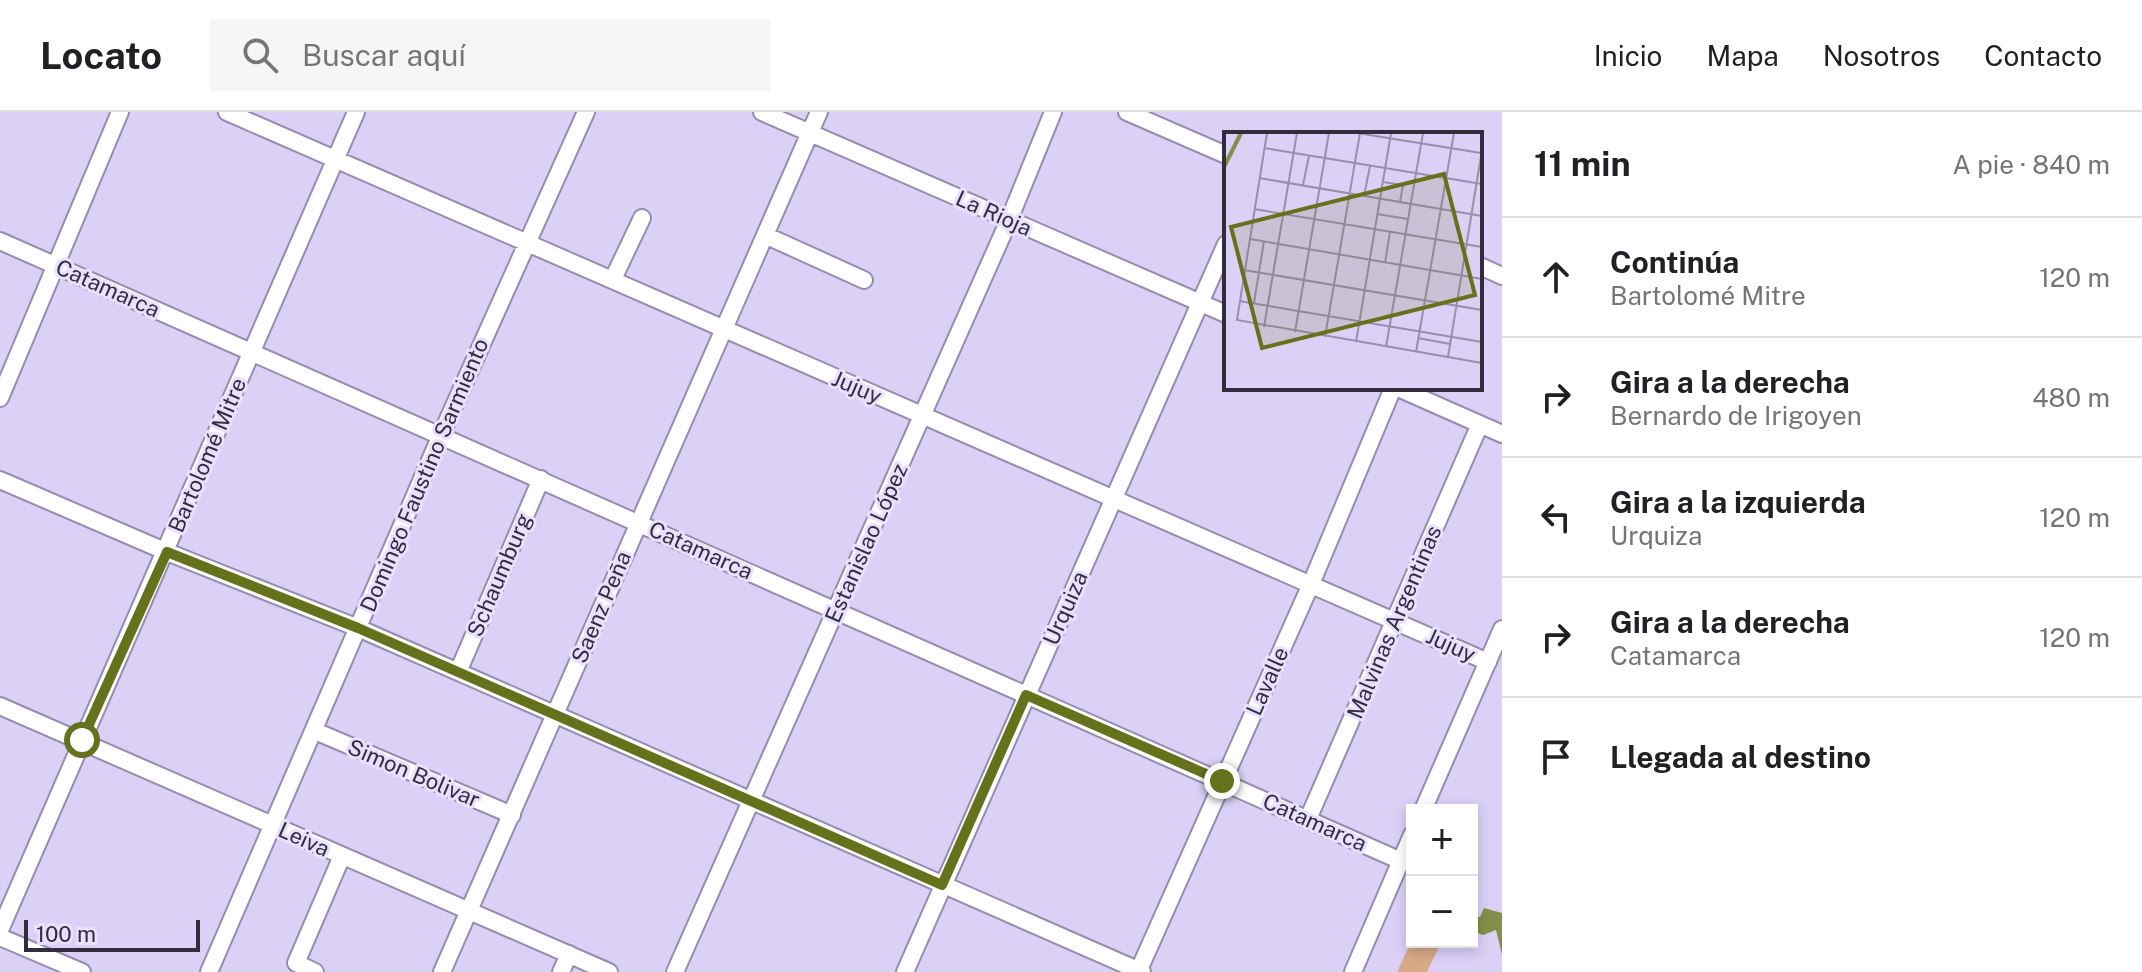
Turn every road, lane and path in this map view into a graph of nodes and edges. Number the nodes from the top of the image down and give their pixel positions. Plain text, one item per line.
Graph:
1 (120, 112) edge
2 (227, 112) edge
3 (356, 112) edge
4 (586, 112) edge
5 (762, 112) edge
6 (819, 112) edge
7 (1053, 112) edge
8 (1127, 112) edge
9 (811, 133) junction
10 (1224, 154) edge
11 (334, 159) junction
12 (642, 218) dead end
13 (1009, 220) junction
14 (767, 236) junction
15 (0, 241) edge
16 (526, 242) junction
17 (1224, 249) edge
18 (54, 265) junction
19 (1482, 267) edge
20 (1502, 276) edge
21 (613, 279) junction
22 (864, 280) dead end
23 (1201, 304) junction
24 (1224, 313) edge
25 (725, 330) junction
26 (250, 351) junction
27 (1395, 390) edge
28 (1401, 390) edge
29 (0, 398) edge
30 (923, 416) junction
31 (1480, 424) junction
32 (1502, 434) edge
33 (441, 435) junction
34 (541, 479) junction
35 (0, 480) edge
36 (1114, 499) junction
37 (637, 522) junction
38 (167, 552) junction
39 (1311, 584) junction
40 (835, 610) junction
41 (1394, 620) junction
42 (358, 628) junction
43 (1502, 629) edge
44 (1488, 662) junction
45 (458, 672) junction
46 (1026, 695) junction
47 (0, 706) edge
48 (555, 714) junction
49 (315, 731) junction
50 (82, 740) junction
51 (1222, 781) junction
52 (751, 802) junction
53 (1426, 804) edge
54 (512, 815) junction
55 (1308, 819) junction
56 (274, 826) junction
57 (1406, 849) edge
58 (342, 856) junction
59 (1401, 861) junction
60 (942, 885) junction
61 (469, 909) junction
62 (0, 930) edge
63 (0, 937) edge
64 (569, 954) junction
65 (82, 972) edge
66 (209, 972) edge
67 (315, 972) edge
68 (442, 972) edge
69 (561, 972) edge
70 (609, 972) edge
71 (675, 972) edge
72 (905, 972) edge
73 (1140, 972) edge
74 (1353, 972) edge

1 - 18 street
2 - 11 street, Jujuy
3 - 11 street, Bartolomé Mitre
4 - 16 street, Domingo Faustino Sarmiento
5 - 9 street, La Rioja
6 - 9 street, Saenz Peña
7 - 13 street, Estanislao López
8 - 10 street
9 - 13 street, La Rioja
9 - 14 street, Saenz Peña
11 - 16 street, Jujuy
11 - 26 street, Bartolomé Mitre
12 - 21 street
13 - 23 street, La Rioja
13 - 30 street, Estanislao López
14 - 22 street
14 - 25 street, Saenz Peña
15 - 18 street, Catamarca
16 - 21 street, Jujuy
16 - 33 street, Domingo Faustino Sarmiento
17 - 23 street, Urquiza
18 - 26 street, Catamarca
18 - 29 street
19 - 20 street
21 - 25 street, Jujuy
23 - 24 street, La Rioja
23 - 36 street, Urquiza
25 - 30 street, Jujuy
25 - 37 street, Saenz Peña
26 - 33 street, Catamarca
26 - 38 street, Bartolomé Mitre
27 - 39 street, Lavalle
28 - 31 street
30 - 36 street, Jujuy
30 - 40 street, Estanislao López
31 - 32 street
31 - 41 street, Malvinas Argentinas
33 - 34 street, Catamarca
33 - 42 street, Domingo Faustino Sarmiento
34 - 37 street, Catamarca
34 - 45 street, Schaumburg
35 - 38 street
36 - 39 street, Jujuy
36 - 46 street, Urquiza
37 - 40 street, Catamarca
37 - 48 street, Saenz Peña
38 - 42 street
38 - 50 street, Bartolomé Mitre
39 - 41 street, Jujuy
39 - 51 street, Lavalle
40 - 46 street, Catamarca
40 - 52 street, Estanislao López
41 - 44 street, Jujuy
41 - 55 street, Malvinas Argentinas
42 - 45 street
42 - 49 street, Domingo Faustino Sarmiento
43 - 44 street
44 - 53 street
45 - 48 street
46 - 51 street, Catamarca
46 - 60 street, Urquiza
47 - 50 street, Leiva
48 - 52 street
48 - 54 street, Saenz Peña
49 - 54 street, Simon Bolivar
49 - 56 street, Domingo Faustino Sarmiento
50 - 56 street, Leiva
50 - 62 street, Bartolomé Mitre
51 - 55 street, Catamarca
51 - 73 street, Lavalle
52 - 60 street
52 - 71 street, Estanislao López
54 - 61 street, Saenz Peña
55 - 59 street, Catamarca
56 - 58 street, Leiva
56 - 66 street, Domingo Faustino Sarmiento
57 - 59 street
58 - 61 street, Leiva
58 - 67 street
59 - 74 street
60 - 72 street, Urquiza
60 - 73 street
61 - 64 street, Leiva
61 - 68 street, Saenz Peña
63 - 65 street
64 - 69 street
64 - 70 street, Leiva

